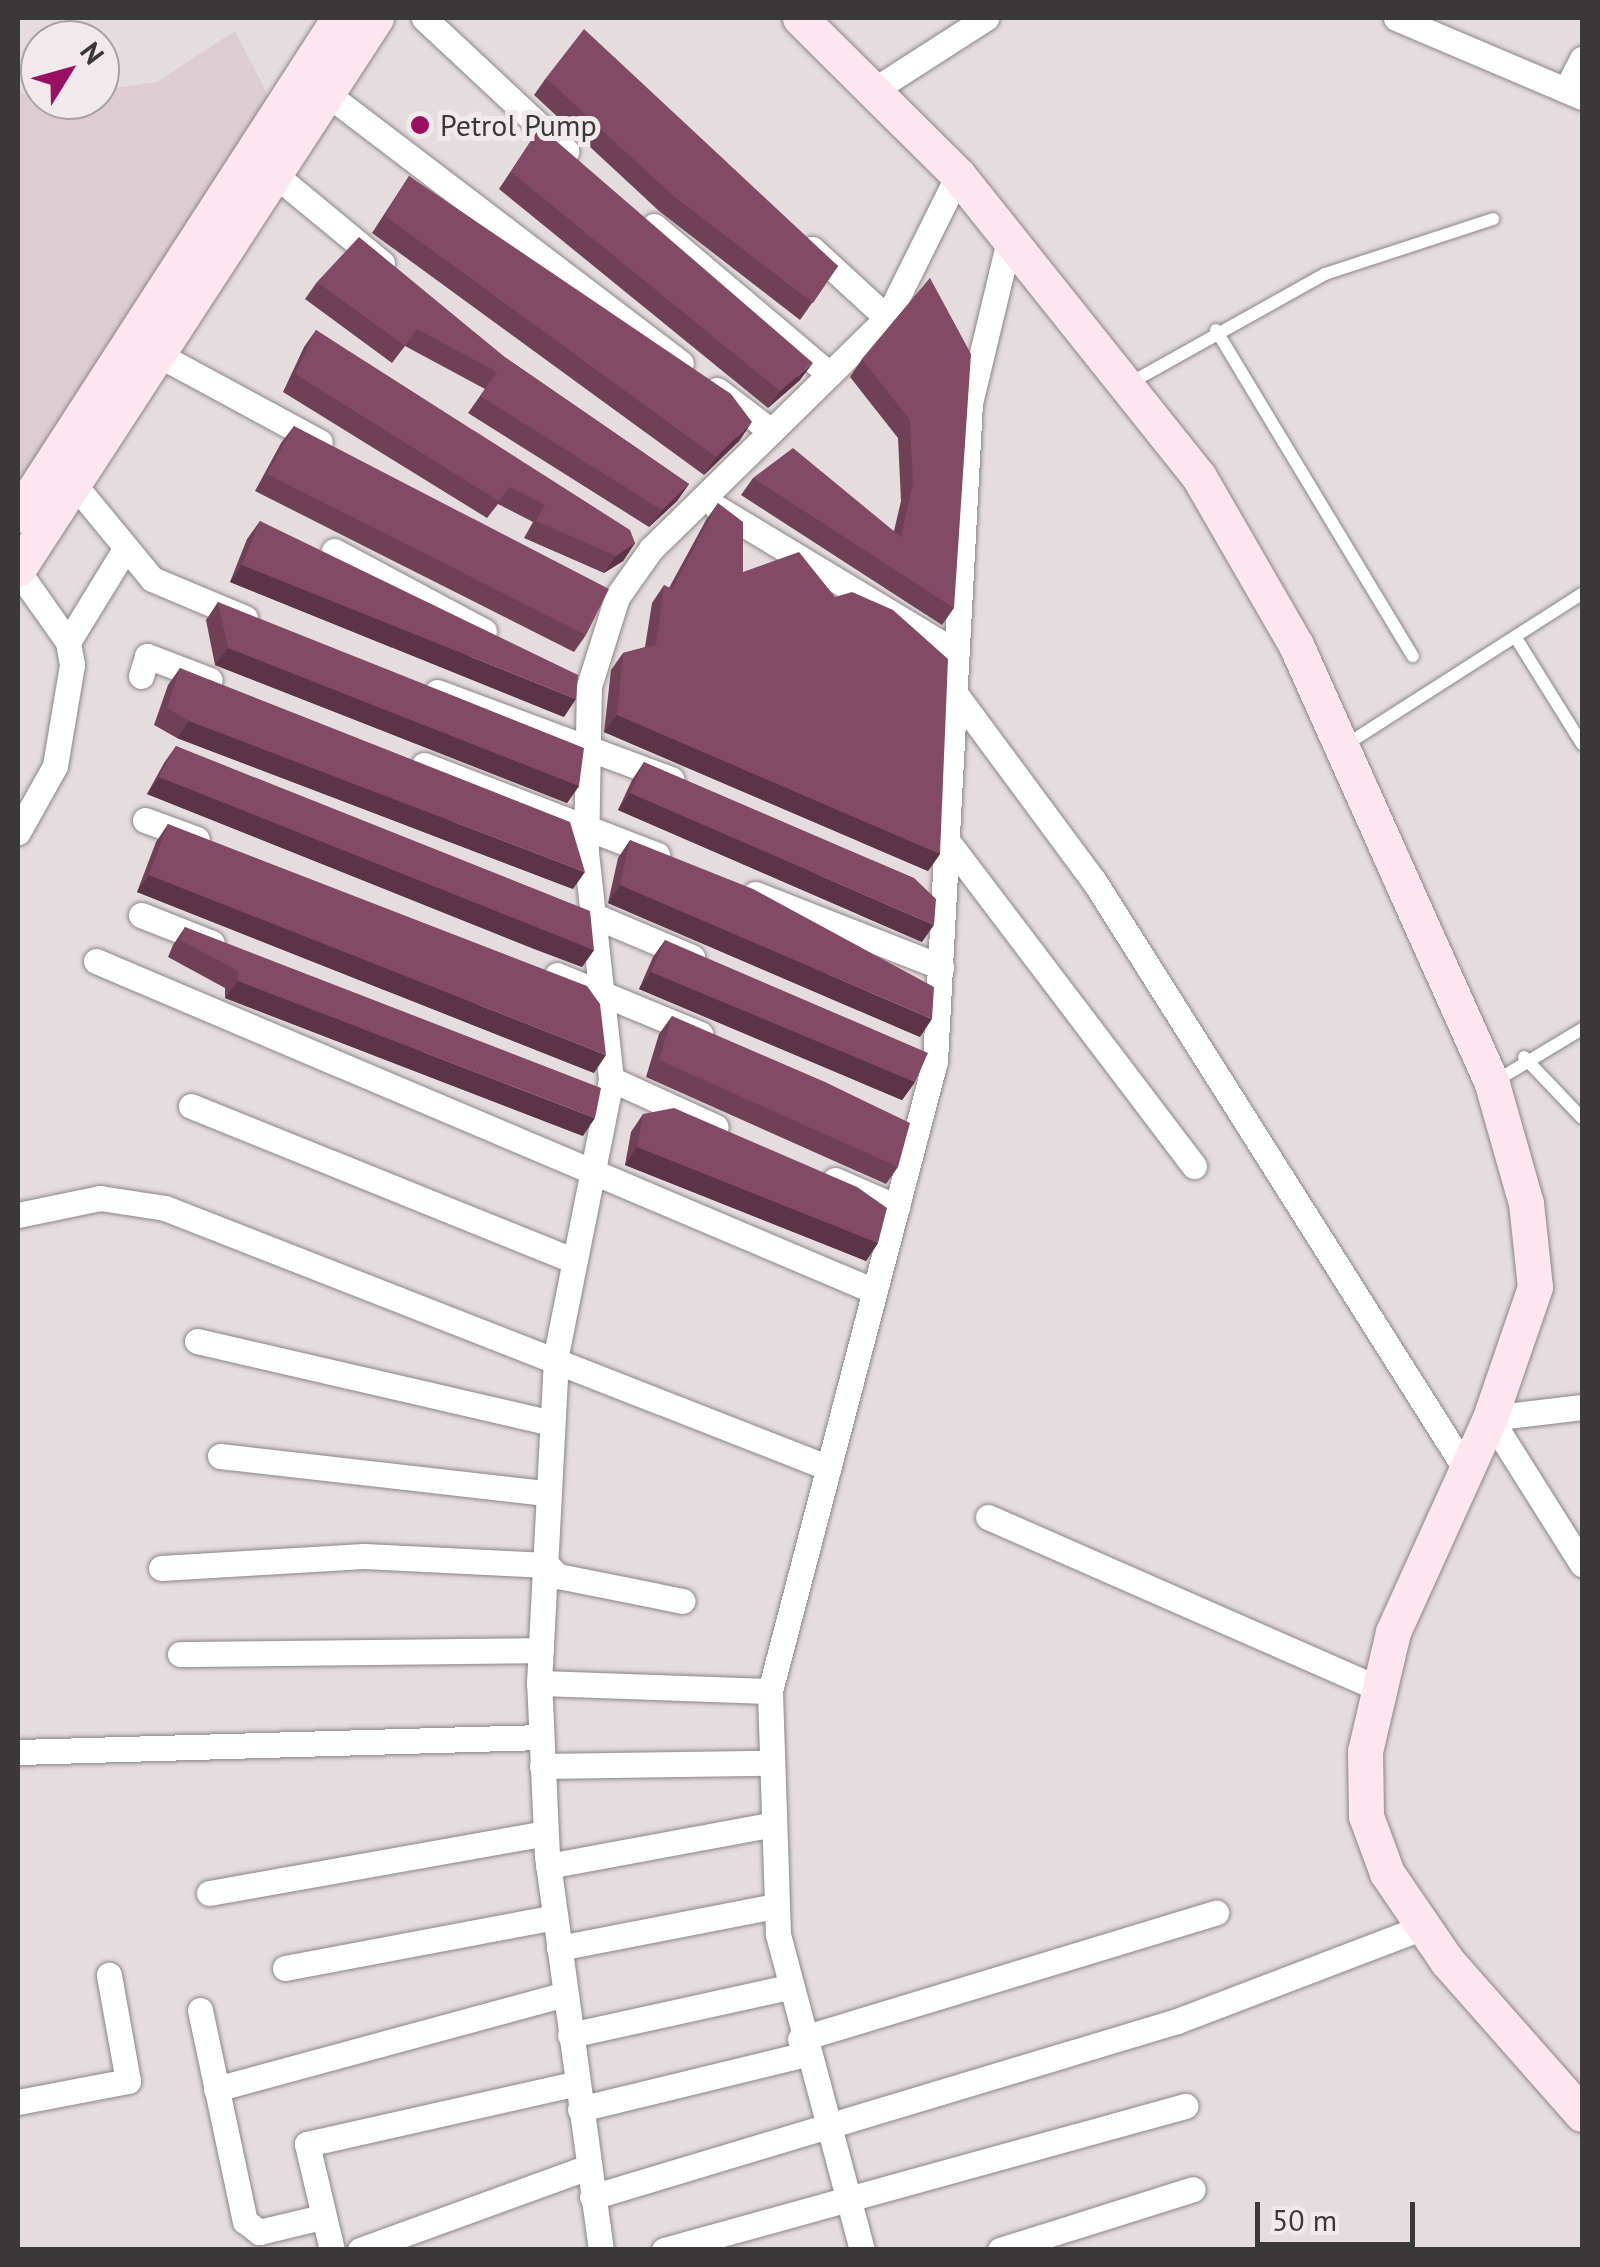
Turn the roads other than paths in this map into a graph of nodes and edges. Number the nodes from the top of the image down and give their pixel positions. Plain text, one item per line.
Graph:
1 (339, 18) edge
2 (376, 18) edge
3 (424, 18) edge
4 (800, 18) edge
5 (986, 18) edge
6 (1396, 18) edge
7 (1444, 28) edge
8 (1582, 59) edge
9 (877, 88) junction
10 (1574, 93) edge
11 (326, 94) junction
12 (583, 165) edge
13 (274, 174) junction
14 (958, 175) junction
15 (626, 202) edge
16 (1493, 219) dead end
17 (787, 226) edge
18 (1010, 237) junction
19 (399, 277) edge
20 (887, 318) junction
21 (1216, 330) junction
22 (157, 354) junction
23 (829, 374) junction
24 (1130, 383) junction
25 (771, 431) junction
26 (345, 456) edge
27 (671, 477) edge
28 (73, 483) junction
29 (702, 499) junction
30 (18, 515) edge
31 (619, 529) edge
32 (125, 549) junction
33 (651, 549) junction
34 (334, 551) dead end
35 (18, 570) edge
36 (1582, 594) edge
37 (267, 627) edge
38 (1516, 638) junction
39 (504, 641) edge
40 (68, 642) junction
41 (952, 650) junction
42 (1413, 656) dead end
43 (554, 668) edge
44 (141, 676) dead end
45 (410, 683) edge
46 (588, 686) junction
47 (231, 688) edge
48 (952, 688) junction
49 (586, 742) junction
50 (1582, 744) edge
51 (1341, 748) junction
52 (406, 758) edge
53 (693, 788) edge
54 (146, 820) dead end
55 (587, 828) junction
56 (18, 832) edge
57 (945, 838) junction
58 (220, 848) edge
59 (687, 867) edge
60 (906, 880) edge
61 (723, 882) edge
62 (942, 895) junction
63 (564, 904) edge
64 (140, 915) dead end
65 (600, 918) junction
66 (240, 953) edge
67 (96, 961) dead end
68 (534, 966) edge
69 (941, 967) junction
70 (724, 970) edge
71 (608, 994) junction
72 (1582, 1029) edge
73 (718, 1042) edge
74 (900, 1046) edge
75 (1524, 1057) junction
76 (935, 1061) junction
77 (574, 1082) edge
78 (1492, 1084) junction
79 (610, 1088) junction
80 (191, 1106) dead end
81 (884, 1112) edge
82 (1582, 1118) edge
83 (921, 1128) junction
84 (736, 1136) edge
85 (1194, 1166) dead end
86 (808, 1168) edge
87 (593, 1172) junction
88 (897, 1208) junction
89 (18, 1216) edge
90 (572, 1260) junction
91 (872, 1290) junction
92 (197, 1341) dead end
93 (556, 1355) junction
94 (1582, 1408) edge
95 (1490, 1418) junction
96 (550, 1422) junction
97 (220, 1456) dead end
98 (824, 1466) junction
99 (1465, 1468) junction
100 (546, 1492) junction
101 (988, 1518) dead end
102 (1582, 1564) edge
103 (547, 1565) junction
104 (161, 1568) dead end
105 (684, 1601) dead end
106 (541, 1650) junction
107 (180, 1654) dead end
108 (539, 1684) junction
109 (1377, 1688) junction
110 (770, 1691) junction
111 (542, 1737) junction
112 (18, 1752) edge
113 (768, 1762) junction
114 (542, 1766) junction
115 (769, 1826) junction
116 (546, 1833) junction
117 (548, 1866) junction
118 (209, 1893) dead end
119 (775, 1906) junction
120 (1216, 1913) dead end
121 (555, 1917) junction
122 (1422, 1927) junction
123 (559, 1948) junction
124 (285, 1968) dead end
125 (109, 1975) dead end
126 (788, 1987) junction
127 (565, 1994) junction
128 (200, 2010) dead end
129 (570, 2035) junction
130 (802, 2046) junction
131 (576, 2082) junction
132 (216, 2090) junction
133 (18, 2102) edge
134 (1185, 2106) dead end
135 (580, 2109) junction
136 (1582, 2114) edge
137 (827, 2130) junction
138 (588, 2167) junction
139 (1193, 2189) dead end
140 (592, 2196) junction
141 (848, 2202) junction
142 (322, 2217) junction
143 (332, 2250) edge
144 (360, 2250) edge
145 (601, 2250) edge
146 (664, 2250) edge
147 (862, 2250) edge
148 (1000, 2250) edge

1 - 30 street
2 - 11 street
3 - 12 street
4 - 9 street
5 - 9 street
6 - 7 street
7 - 10 street
8 - 10 street
9 - 14 street
11 - 13 street
11 - 25 street
13 - 19 street
13 - 22 street
14 - 18 street
14 - 20 street
15 - 23 street
16 - 21 lane
17 - 20 street
18 - 24 street
18 - 41 street
20 - 23 street
21 - 24 lane
21 - 42 lane
22 - 26 street
22 - 28 street
23 - 25 street
24 - 51 street
25 - 29 street
27 - 29 street
28 - 32 street
28 - 35 street
29 - 33 street
29 - 41 street
31 - 33 street
32 - 37 street
32 - 40 street
33 - 46 street
34 - 39 street
35 - 40 street
36 - 38 lane
38 - 50 lane
38 - 51 lane
40 - 56 street
41 - 48 street
43 - 46 street
44 - 47 street
45 - 49 street
46 - 49 street
48 - 57 street
48 - 99 street
49 - 53 street
49 - 55 street
51 - 78 street
52 - 55 street
54 - 58 street
55 - 59 street
55 - 65 street
57 - 62 street
57 - 85 street
60 - 62 street
61 - 69 street
62 - 69 street
63 - 65 street
64 - 66 street
65 - 70 street
65 - 71 street
67 - 87 street
68 - 71 street
69 - 76 street
71 - 73 street
71 - 79 street
72 - 75 lane
74 - 76 street
75 - 78 lane
75 - 82 lane
76 - 83 street
77 - 79 street
78 - 95 street
79 - 84 street
79 - 87 street
80 - 90 street
81 - 83 street
83 - 88 street
86 - 88 street
87 - 90 street
87 - 91 street
88 - 91 street
89 - 93 street
90 - 93 street
91 - 98 street
92 - 96 street
93 - 96 street
93 - 98 street
94 - 95 street
95 - 99 street
95 - 102 street
96 - 100 street
97 - 100 street
98 - 110 street
99 - 109 street
100 - 103 street
101 - 109 street
103 - 104 street
103 - 105 street
103 - 106 street
106 - 107 street
106 - 108 street
108 - 110 street
108 - 111 street
109 - 122 street
110 - 113 street
111 - 112 street
111 - 114 street
113 - 114 street
113 - 115 street
114 - 116 street
115 - 117 street
115 - 119 street
116 - 117 street
116 - 118 street
117 - 121 street
119 - 123 street
119 - 126 street
120 - 130 street
121 - 123 street
121 - 124 street
122 - 136 street
122 - 137 street
123 - 127 street
125 - 133 street
126 - 129 street
126 - 130 street
127 - 129 street
127 - 132 street
128 - 132 street
129 - 131 street
130 - 135 street
130 - 137 street
131 - 135 street
131 - 142 street
132 - 142 street
134 - 141 street
135 - 138 street
137 - 140 street
137 - 141 street
138 - 140 street
138 - 144 street
139 - 148 street
140 - 145 street
141 - 146 street
141 - 147 street
142 - 143 street

